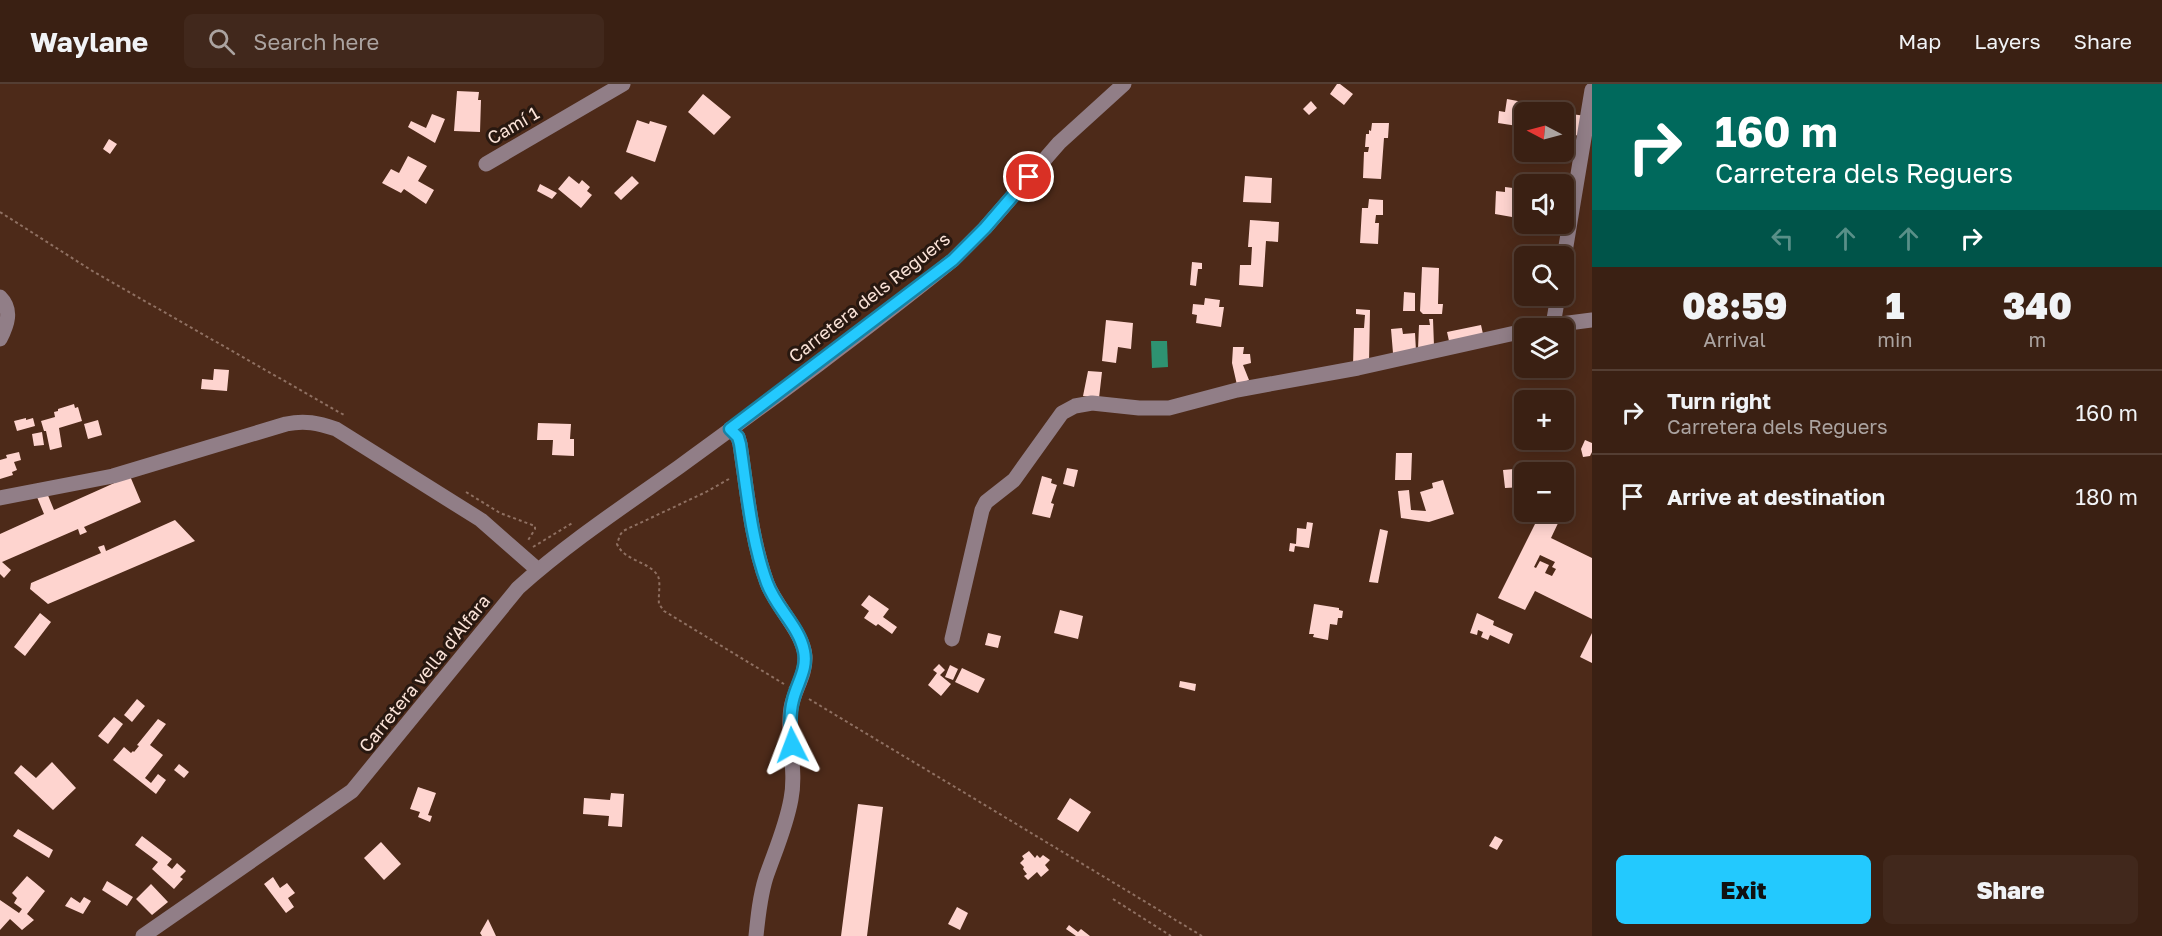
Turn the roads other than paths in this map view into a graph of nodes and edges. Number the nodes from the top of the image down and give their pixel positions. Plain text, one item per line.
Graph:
1 (623, 84) edge
2 (1124, 84) edge
3 (1592, 90) edge
4 (486, 164) dead end
5 (1566, 246) edge
6 (0, 297) edge
7 (1592, 320) edge
8 (1574, 322) edge
9 (1514, 333) edge
10 (0, 339) edge
11 (730, 429) junction
12 (0, 498) edge
13 (538, 570) junction
14 (952, 639) dead end
15 (143, 936) edge
16 (756, 936) edge

1 - 4 street, Camí 1
2 - 11 street, Carretera dels Reguers
3 - 5 street
6 - 10 street
7 - 8 street
9 - 14 street
11 - 13 street, Carretera vella d'Alfara
11 - 16 street
12 - 13 street
13 - 15 street, Carretera vella d'Alfara

